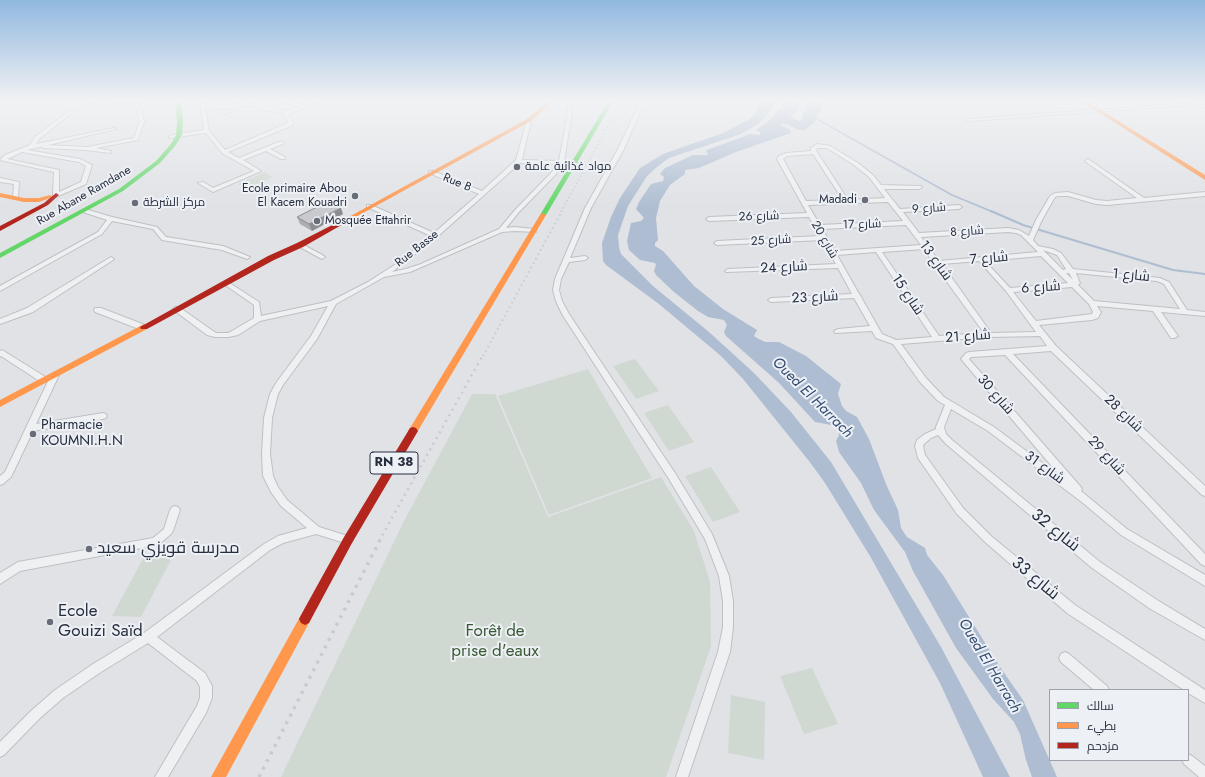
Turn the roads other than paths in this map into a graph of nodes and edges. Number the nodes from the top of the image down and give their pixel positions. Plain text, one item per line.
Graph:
1 (39, 136) edge
2 (87, 136) edge
3 (137, 136) edge
4 (175, 136) joint
5 (211, 136) edge
6 (262, 136) edge
7 (498, 136) edge
8 (525, 136) edge
9 (566, 136) edge
10 (591, 136) edge
11 (627, 136) edge
12 (1138, 136) edge
13 (281, 143) dead end
14 (89, 148) junction
15 (31, 149) junction
16 (266, 149) junction
17 (109, 152) dead end
18 (224, 152) junction
19 (814, 152) junction
20 (283, 158) dead end
21 (239, 160) junction
22 (519, 161) junction
23 (1088, 161) dead end
24 (561, 162) junction
25 (575, 163) junction
26 (431, 172) junction
27 (1205, 178) edge
28 (0, 180) edge
29 (201, 183) dead end
30 (880, 187) junction
31 (919, 187) dead end
32 (482, 193) junction
33 (1205, 194) edge
34 (0, 195) edge
35 (56, 195) junction
36 (16, 198) junction
37 (890, 200) junction
38 (1143, 200) junction
39 (847, 202) junction
40 (804, 203) junction
41 (370, 206) junction
42 (959, 207) dead end
43 (85, 211) junction
44 (898, 211) junction
45 (810, 214) junction
46 (111, 219) junction
47 (709, 219) dead end
48 (906, 223) junction
49 (817, 227) junction
50 (0, 229) edge
51 (501, 230) junction
52 (534, 231) junction
53 (917, 235) junction
54 (435, 236) junction
55 (824, 238) junction
56 (1030, 238) junction
57 (717, 243) dead end
58 (300, 245) junction
59 (926, 247) junction
60 (1036, 247) junction
61 (878, 250) junction
62 (0, 252) edge
63 (833, 253) junction
64 (1042, 254) junction
65 (0, 256) edge
66 (246, 257) dead end
67 (322, 257) dead end
68 (111, 258) dead end
69 (585, 258) dead end
70 (566, 260) junction
71 (981, 260) junction
72 (936, 263) junction
73 (839, 266) junction
74 (728, 271) dead end
75 (1071, 271) junction
76 (1060, 272) junction
77 (383, 275) junction
78 (226, 282) junction
79 (1074, 285) junction
80 (0, 289) edge
81 (1008, 290) junction
82 (858, 296) junction
83 (771, 300) dead end
84 (333, 303) junction
85 (1092, 303) junction
86 (177, 309) junction
87 (1155, 309) junction
88 (1205, 309) edge
89 (98, 310) dead end
90 (1185, 312) junction
91 (1205, 314) edge
92 (258, 319) junction
93 (0, 322) edge
94 (1035, 323) junction
95 (142, 328) junction
96 (875, 328) junction
97 (838, 331) dead end
98 (1041, 334) junction
99 (989, 335) junction
100 (1174, 336) dead end
101 (937, 339) junction
102 (896, 342) junction
103 (1053, 348) junction
104 (1007, 352) junction
105 (0, 354) edge
106 (55, 375) junction
107 (44, 380) junction
108 (0, 404) edge
109 (949, 404) junction
110 (103, 416) dead end
111 (30, 428) junction
112 (940, 431) junction
113 (0, 481) edge
114 (1205, 492) edge
115 (1086, 500) junction
116 (175, 510) dead end
117 (316, 530) junction
118 (348, 540) junction
119 (1205, 561) edge
120 (0, 579) edge
121 (1205, 581) edge
122 (1205, 635) edge
123 (148, 637) junction
124 (1065, 658) dead end
125 (1102, 689) edge
126 (1205, 697) edge
127 (0, 751) edge
128 (1189, 761) edge
129 (1205, 774) edge
130 (161, 777) edge
131 (218, 777) edge
132 (682, 777) edge

1 - 15 street
2 - 15 street
3 - 14 street
4 - 43 street, Rue Abane Ramdane
4 - 62 street
5 - 18 street
6 - 18 street
7 - 26 street
8 - 22 street
9 - 24 street
10 - 25 street, RN 38
11 - 70 street
12 - 27 street
13 - 16 street
14 - 15 street
14 - 17 street
15 - 35 street
15 - 35 street
16 - 20 street
16 - 21 street
18 - 21 street
19 - 30 street, شارع 13
19 - 39 street
19 - 40 street, شارع 20
21 - 29 street
22 - 24 street
22 - 32 street, Rue Basse
23 - 38 street
24 - 25 street
24 - 51 street
25 - 52 street, RN 38
26 - 32 street, Rue B
26 - 41 street
28 - 36 street
30 - 31 street
30 - 37 street, شارع 13
32 - 54 street, Rue Basse
33 - 38 street
34 - 36 street
35 - 36 street
35 - 50 street
37 - 39 street
37 - 44 street, شارع 13
38 - 56 street
39 - 40 street
40 - 45 street, شارع 20
41 - 54 street
41 - 58 street
42 - 44 street, شارع 9
43 - 46 street
43 - 65 street, Rue Abane Ramdane
44 - 48 street, شارع 13
45 - 47 street, شارع 26
45 - 49 street, شارع 20
46 - 66 street
46 - 80 street
48 - 49 street, شارع 17
48 - 53 street, شارع 13
49 - 55 street, شارع 20
51 - 52 street
51 - 77 street
52 - 118 street, RN 38
53 - 56 street, شارع 8
53 - 59 street, شارع 13
54 - 77 street, Rue Basse
55 - 57 street, شارع 25
55 - 63 street, شارع 20
56 - 60 street
58 - 67 street
58 - 78 street
59 - 61 street
59 - 72 street, شارع 13
60 - 64 street
60 - 75 street
61 - 63 street
61 - 101 street, شارع 15
63 - 73 street, شارع 20
64 - 71 street, شارع 7
64 - 76 street
68 - 93 street
69 - 70 street
70 - 132 street
71 - 72 street, شارع 7
71 - 81 street, شارع 28
72 - 99 street, شارع 13
73 - 74 street, شارع 24
73 - 82 street, شارع 20
75 - 76 street, شارع 1
75 - 79 street
75 - 90 street, شارع 1
76 - 79 street
77 - 84 street, Rue Basse
78 - 86 street
78 - 92 street
79 - 81 street, شارع 6
79 - 85 street
81 - 94 street, شارع 28
82 - 83 street, شارع 23
82 - 96 street, شارع 20
84 - 92 street, Rue Basse
84 - 117 street
85 - 87 street
85 - 94 street
86 - 92 street, Rue Basse
86 - 95 street
87 - 90 street
87 - 100 street
88 - 90 street
89 - 95 street
90 - 91 street
94 - 98 street, شارع 28
95 - 106 street
96 - 97 street
96 - 102 street, شارع 20
98 - 99 street, شارع 21
98 - 103 street, شارع 28
99 - 101 street, شارع 21
101 - 102 street, شارع 21
102 - 109 street, شارع 31
103 - 104 street, شارع 30
103 - 114 street, شارع 28
104 - 115 street, شارع 30
104 - 119 street, شارع 29
105 - 107 street
106 - 107 street
106 - 111 street
107 - 108 street
109 - 112 street
109 - 115 street, شارع 31
110 - 111 street
111 - 113 street
112 - 122 street, شارع 32
112 - 126 street, شارع 33
115 - 121 street, شارع 31
116 - 120 street
117 - 118 street
117 - 123 street
118 - 131 street, RN 38
123 - 127 street
123 - 130 street
124 - 125 street
128 - 129 street

